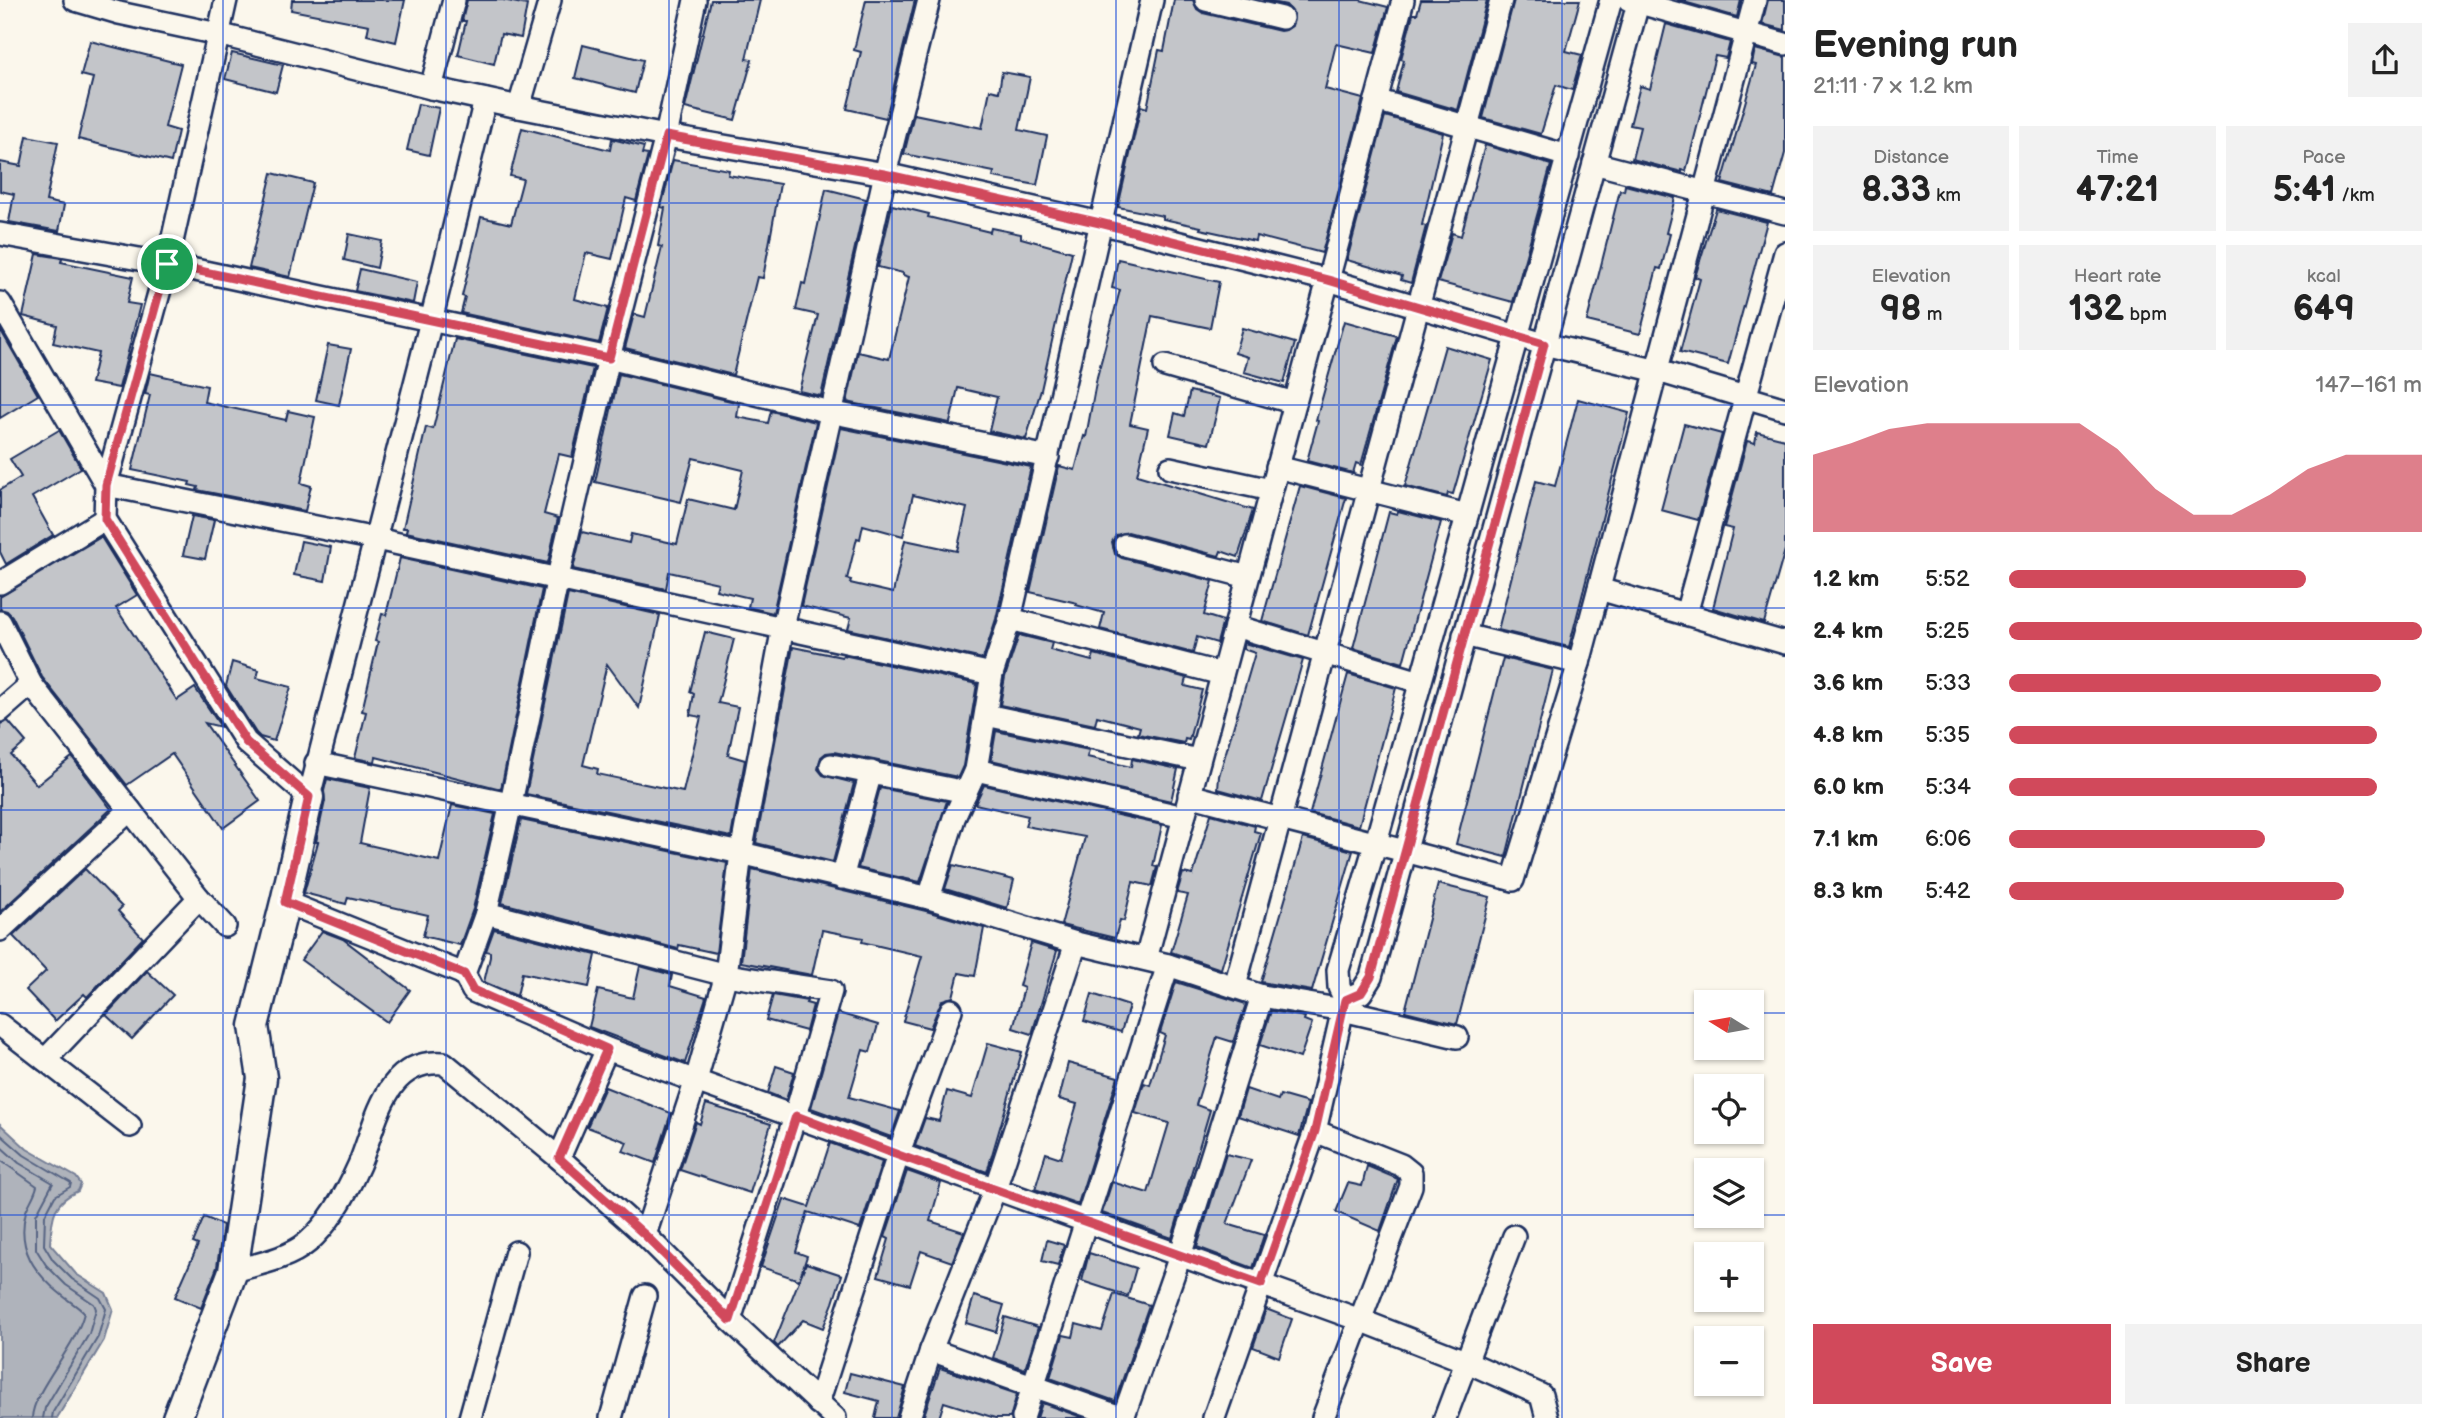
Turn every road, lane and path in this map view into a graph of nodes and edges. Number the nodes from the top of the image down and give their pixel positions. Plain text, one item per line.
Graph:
1 (75, 0) edge
2 (226, 0) edge
3 (454, 0) edge
4 (550, 0) edge
5 (695, 0) edge
6 (929, 0) edge
7 (1152, 0) edge
8 (1206, 0) edge
9 (1404, 0) edge
10 (1501, 0) edge
11 (1611, 0) edge
12 (1755, 0) edge
13 (1635, 1) edge
14 (120, 6) edge
15 (1282, 18) dead end
16 (218, 34) junction
17 (1746, 34) junction
18 (1785, 44) edge
19 (431, 88) junction
20 (485, 100) junction
21 (1376, 100) junction
22 (519, 107) junction
23 (1467, 127) junction
24 (666, 136) junction
25 (1568, 156) junction
26 (1594, 163) junction
27 (884, 174) junction
28 (1704, 192) junction
29 (1785, 213) edge
30 (1100, 223) junction
31 (0, 233) edge
32 (1785, 253) edge
33 (167, 264) junction
34 (1328, 280) junction
35 (0, 303) edge
36 (1418, 309) junction
37 (431, 321) junction
38 (1517, 335) junction
39 (1544, 344) junction
40 (609, 358) junction
41 (1165, 366) dead end
42 (1658, 371) junction
43 (1745, 397) junction
44 (1295, 403) junction
45 (1785, 409) edge
46 (830, 412) junction
47 (1048, 457) junction
48 (1277, 467) junction
49 (1170, 468) dead end
50 (106, 485) junction
51 (1271, 491) junction
52 (1368, 491) junction
53 (1467, 515) junction
54 (105, 519) junction
55 (376, 539) junction
56 (1125, 545) dead end
57 (558, 577) junction
58 (1248, 577) junction
59 (0, 583) edge
60 (1599, 589) junction
61 (1686, 614) junction
62 (1010, 619) junction
63 (0, 622) edge
64 (1235, 626) junction
65 (783, 627) junction
66 (1464, 635) junction
67 (1783, 636) edge
68 (1324, 653) junction
69 (1579, 663) junction
70 (992, 674) junction
71 (1222, 674) junction
72 (1420, 682) junction
73 (31, 684) junction
74 (0, 710) edge
75 (986, 715) junction
76 (1199, 760) junction
77 (316, 763) junction
78 (831, 765) dead end
79 (976, 769) junction
80 (871, 772) junction
81 (966, 792) junction
82 (1189, 795) junction
83 (309, 797) junction
84 (512, 803) junction
85 (130, 810) junction
86 (1184, 817) junction
87 (1280, 820) junction
88 (1376, 842) junction
89 (1405, 849) junction
90 (741, 853) junction
91 (842, 878) junction
92 (200, 898) junction
93 (929, 898) junction
94 (285, 902) junction
95 (486, 913) junction
96 (225, 926) dead end
97 (0, 930) edge
98 (1076, 943) junction
99 (1146, 959) junction
100 (1168, 965) junction
101 (464, 974) junction
102 (726, 975) junction
103 (1235, 986) junction
104 (1262, 996) junction
105 (1344, 1005) junction
106 (951, 1010) dead end
107 (0, 1025) edge
108 (1457, 1037) dead end
109 (607, 1049) junction
110 (45, 1060) junction
111 (696, 1080) junction
112 (796, 1116) junction
113 (130, 1126) dead end
114 (1315, 1131) junction
115 (898, 1155) junction
116 (559, 1158) junction
117 (995, 1189) junction
118 (1086, 1221) junction
119 (645, 1235) junction
120 (1514, 1236) dead end
121 (516, 1252) dead end
122 (1180, 1256) junction
123 (234, 1267) junction
124 (1261, 1284) junction
125 (645, 1296) dead end
126 (730, 1320) junction
127 (1360, 1320) junction
128 (931, 1350) junction
129 (1465, 1360) junction
130 (1032, 1387) junction
131 (818, 1403) junction
132 (177, 1418) edge
133 (470, 1418) edge
134 (611, 1418) edge
135 (835, 1418) edge
136 (909, 1418) edge
137 (1023, 1418) edge
138 (1123, 1418) edge
139 (1214, 1418) edge
140 (1323, 1418) edge
141 (1445, 1418) edge
142 (1547, 1418) edge

1 - 14 street
2 - 16 street
3 - 19 street
4 - 22 street
5 - 24 street
6 - 27 street
7 - 30 street
8 - 15 street
9 - 21 street
10 - 23 street
11 - 25 street
12 - 17 street
13 - 17 street
13 - 26 street
14 - 16 street
16 - 19 street
16 - 33 street
17 - 18 street
17 - 28 street
19 - 20 street
20 - 22 street
20 - 37 street
21 - 23 street
21 - 34 street
22 - 24 street
23 - 25 street
23 - 36 street
24 - 27 street
24 - 40 street
25 - 38 street
26 - 28 street
26 - 39 street
27 - 30 street
27 - 46 street
28 - 29 street
28 - 42 street
30 - 34 street
30 - 47 street
31 - 33 street
32 - 43 street
33 - 37 street
33 - 50 street
34 - 36 street
34 - 44 street
35 - 50 street
36 - 38 street
36 - 52 street
37 - 40 street
37 - 55 street
38 - 39 street
38 - 53 street
39 - 42 street
39 - 66 street
40 - 46 street
40 - 57 street
41 - 44 street
42 - 43 street
42 - 60 street
43 - 45 street
43 - 61 street
44 - 48 street
46 - 47 street
46 - 65 street
47 - 62 street
48 - 51 street
48 - 52 street
49 - 51 street
50 - 54 street
50 - 55 street
51 - 58 street
52 - 53 street
52 - 68 street
53 - 72 street
54 - 59 street
54 - 83 street
55 - 57 street
55 - 77 street
56 - 58 street
57 - 65 street
57 - 84 street
58 - 64 street
60 - 61 street
60 - 69 street
61 - 67 street
62 - 70 street
62 - 71 street
63 - 73 street
64 - 68 street
64 - 71 street
65 - 70 street
65 - 90 street
66 - 69 street
66 - 89 street
68 - 72 street
68 - 87 street
69 - 89 street
70 - 75 street
71 - 76 street
72 - 88 street
73 - 74 street
73 - 85 street
75 - 76 street
75 - 79 street
76 - 82 street
77 - 83 street
77 - 84 street
78 - 80 street
79 - 81 street
79 - 86 street
80 - 81 street
80 - 91 street
81 - 93 street
82 - 86 street
82 - 87 street
83 - 94 street
84 - 90 street
84 - 95 street
85 - 92 street
85 - 97 street
86 - 99 street
87 - 88 street
87 - 103 street
88 - 89 street
88 - 105 street
89 - 105 street
90 - 91 street
90 - 102 street
91 - 93 street
92 - 96 street
92 - 110 street
93 - 98 street
94 - 101 street
94 - 123 street
95 - 101 street
95 - 102 street
98 - 99 street
98 - 117 street
99 - 100 street
100 - 103 street
100 - 118 street
101 - 109 street
102 - 111 street
102 - 112 street
103 - 104 street
104 - 105 street
104 - 122 street
105 - 108 street
105 - 114 street
106 - 115 street
107 - 110 street
109 - 111 street
109 - 116 street
110 - 113 street
111 - 112 street
111 - 119 street
112 - 115 street
112 - 126 street
114 - 124 street
114 - 127 street
115 - 117 street
115 - 131 street
116 - 119 street
116 - 123 street
117 - 118 street
117 - 128 street
118 - 122 street
118 - 130 street
119 - 126 street
120 - 129 street
121 - 133 street
122 - 124 street
122 - 138 street
123 - 132 street
124 - 127 street
124 - 139 street
125 - 134 street
126 - 131 street
127 - 129 street
127 - 140 street
128 - 130 street
128 - 136 street
129 - 141 street
129 - 142 street
130 - 137 street
130 - 138 street
131 - 135 street

